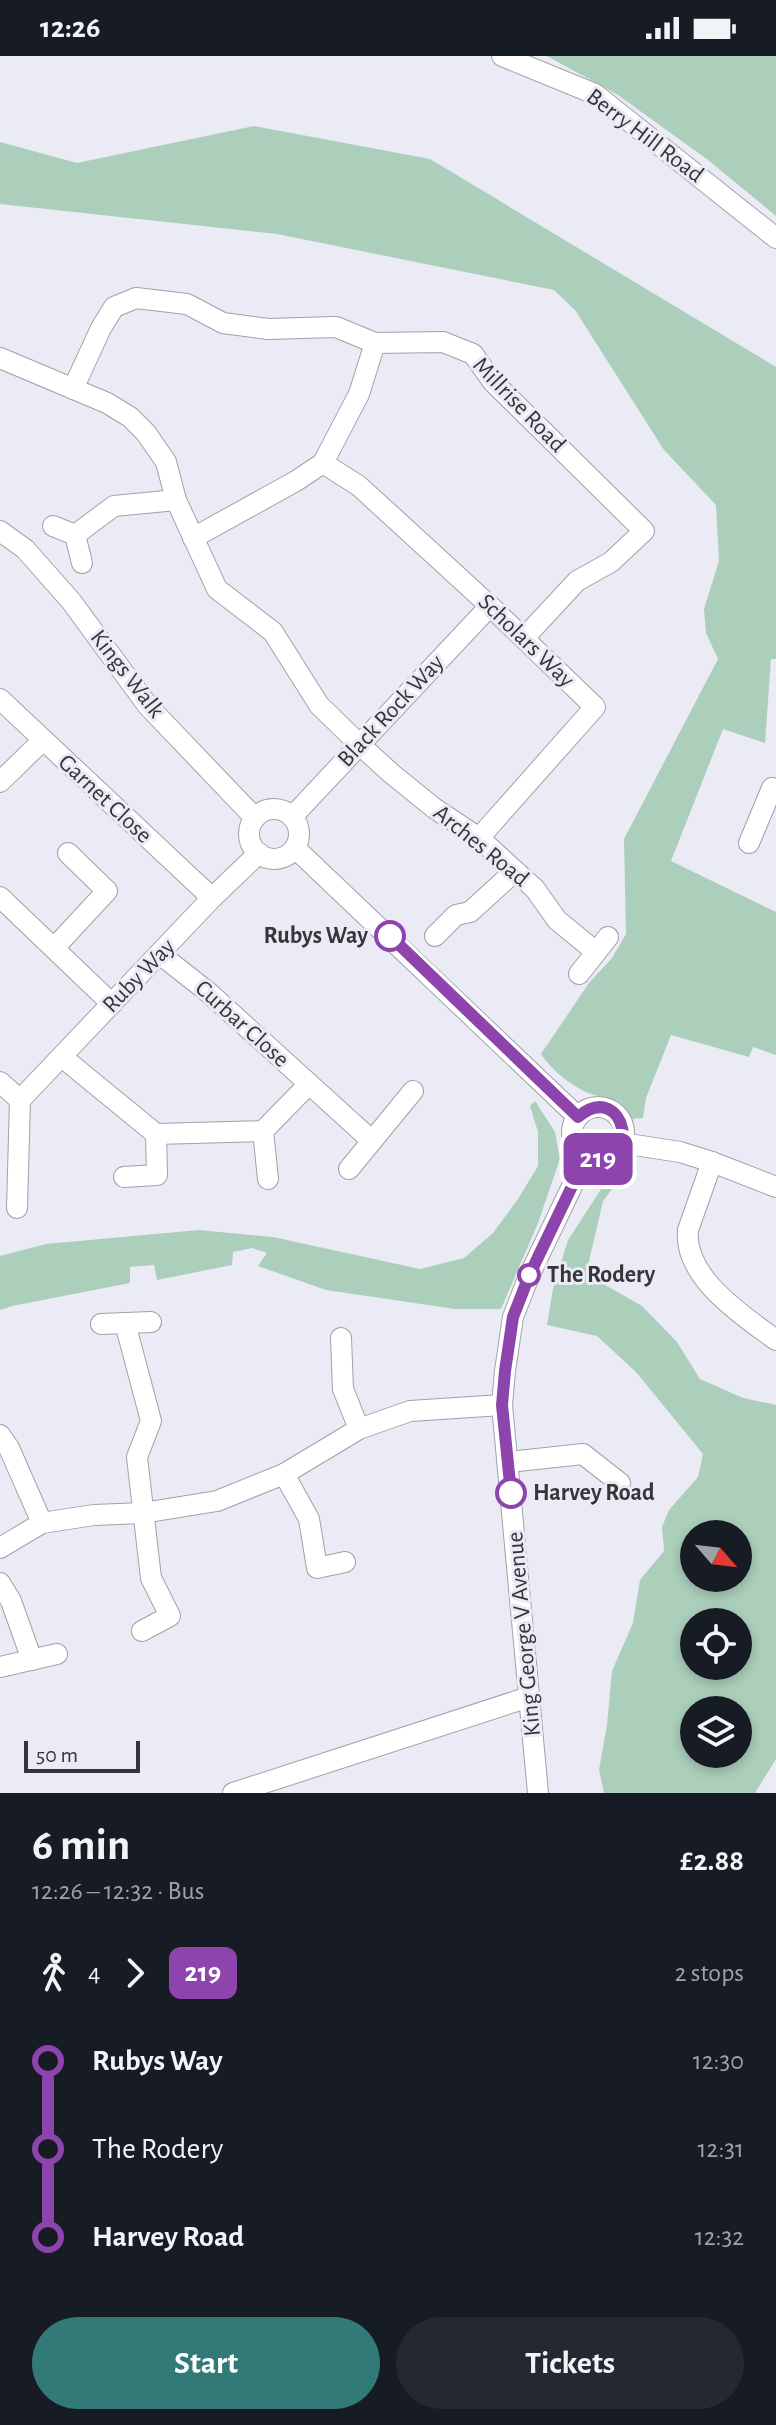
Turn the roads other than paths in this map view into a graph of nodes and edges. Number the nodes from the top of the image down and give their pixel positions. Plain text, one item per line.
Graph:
1 (502, 56) edge
2 (776, 238) edge
3 (375, 343) junction
4 (0, 358) edge
5 (73, 389) junction
6 (323, 463) junction
7 (176, 500) junction
8 (53, 526) dead end
9 (0, 531) edge
10 (75, 535) junction
11 (193, 538) junction
12 (82, 563) dead end
13 (490, 606) junction
14 (524, 638) junction
15 (0, 699) edge
16 (42, 741) junction
17 (360, 745) junction
18 (0, 782) edge
19 (772, 788) dead end
20 (292, 817) junction
21 (255, 818) junction
22 (767, 824) edge
23 (479, 838) junction
24 (749, 843) dead end
25 (295, 848) junction
26 (68, 853) dead end
27 (259, 853) junction
28 (514, 872) junction
29 (0, 897) edge
30 (212, 898) junction
31 (435, 936) dead end
32 (55, 947) junction
33 (161, 955) junction
34 (579, 974) dead end
35 (112, 1004) junction
36 (62, 1057) junction
37 (0, 1082) edge
38 (321, 1087) junction
39 (413, 1091) dead end
40 (20, 1100) junction
41 (578, 1117) junction
42 (263, 1131) junction
43 (156, 1134) junction
44 (371, 1140) junction
45 (622, 1143) junction
46 (586, 1157) junction
47 (712, 1162) junction
48 (349, 1169) dead end
49 (124, 1177) dead end
50 (268, 1179) dead end
51 (776, 1187) edge
52 (11, 1197) edge
53 (151, 1322) dead end
54 (125, 1323) junction
55 (101, 1324) dead end
56 (341, 1338) dead end
57 (776, 1340) edge
58 (502, 1405) junction
59 (359, 1429) junction
60 (0, 1435) edge
61 (508, 1462) junction
62 (284, 1474) junction
63 (620, 1483) dead end
64 (143, 1513) junction
65 (42, 1523) junction
66 (0, 1548) edge
67 (345, 1562) dead end
68 (0, 1583) edge
69 (142, 1631) dead end
70 (57, 1654) dead end
71 (32, 1660) junction
72 (0, 1667) edge
73 (529, 1697) junction
74 (233, 1793) edge
75 (538, 1793) edge

1 - 2 street, Berry Hill Road
3 - 5 street, Millrise Road
3 - 6 street
3 - 14 street, Millrise Road
4 - 5 street, Arches Road
5 - 7 street, Arches Road
6 - 11 street
6 - 13 street, Scholars Way
7 - 10 street
7 - 11 street, Arches Road
8 - 10 street
9 - 21 street, Kings Walk
10 - 12 street
11 - 17 street, Arches Road
13 - 14 street, Scholars Way
13 - 17 street, Black Rock Way
14 - 23 street, Scholars Way
15 - 16 street, Garnet Close
16 - 18 street
16 - 30 street, Garnet Close
17 - 20 street, Black Rock Way
17 - 23 street, Arches Road
19 - 22 street
20 - 21 street
20 - 25 street
21 - 27 street
22 - 24 street
23 - 28 street, Arches Road
25 - 27 street
25 - 41 street
26 - 32 street
27 - 30 street, Ruby Way
28 - 31 street
28 - 34 street, Arches Road
29 - 32 street
30 - 33 street, Ruby Way
32 - 35 street
33 - 35 street, Ruby Way
33 - 38 street, Curbar Close
35 - 36 street, Ruby Way
36 - 40 street, Ruby Way
36 - 43 street
37 - 40 street
38 - 42 street
38 - 44 street, Curbar Close
39 - 44 street
40 - 52 street
41 - 45 street
41 - 46 street
42 - 43 street
42 - 50 street
43 - 49 street
44 - 48 street
45 - 46 street
45 - 47 street
46 - 58 street, King George V Avenue
47 - 51 street
47 - 57 street
53 - 54 street
54 - 55 street
54 - 64 street
56 - 59 street
58 - 59 street
58 - 61 street, King George V Avenue
59 - 62 street
60 - 65 street
61 - 63 street
61 - 73 street, King George V Avenue
62 - 64 street
62 - 67 street
64 - 65 street
64 - 69 street
65 - 66 street
68 - 71 street
70 - 71 street
71 - 72 street
73 - 74 street
73 - 75 street, King George V Avenue

